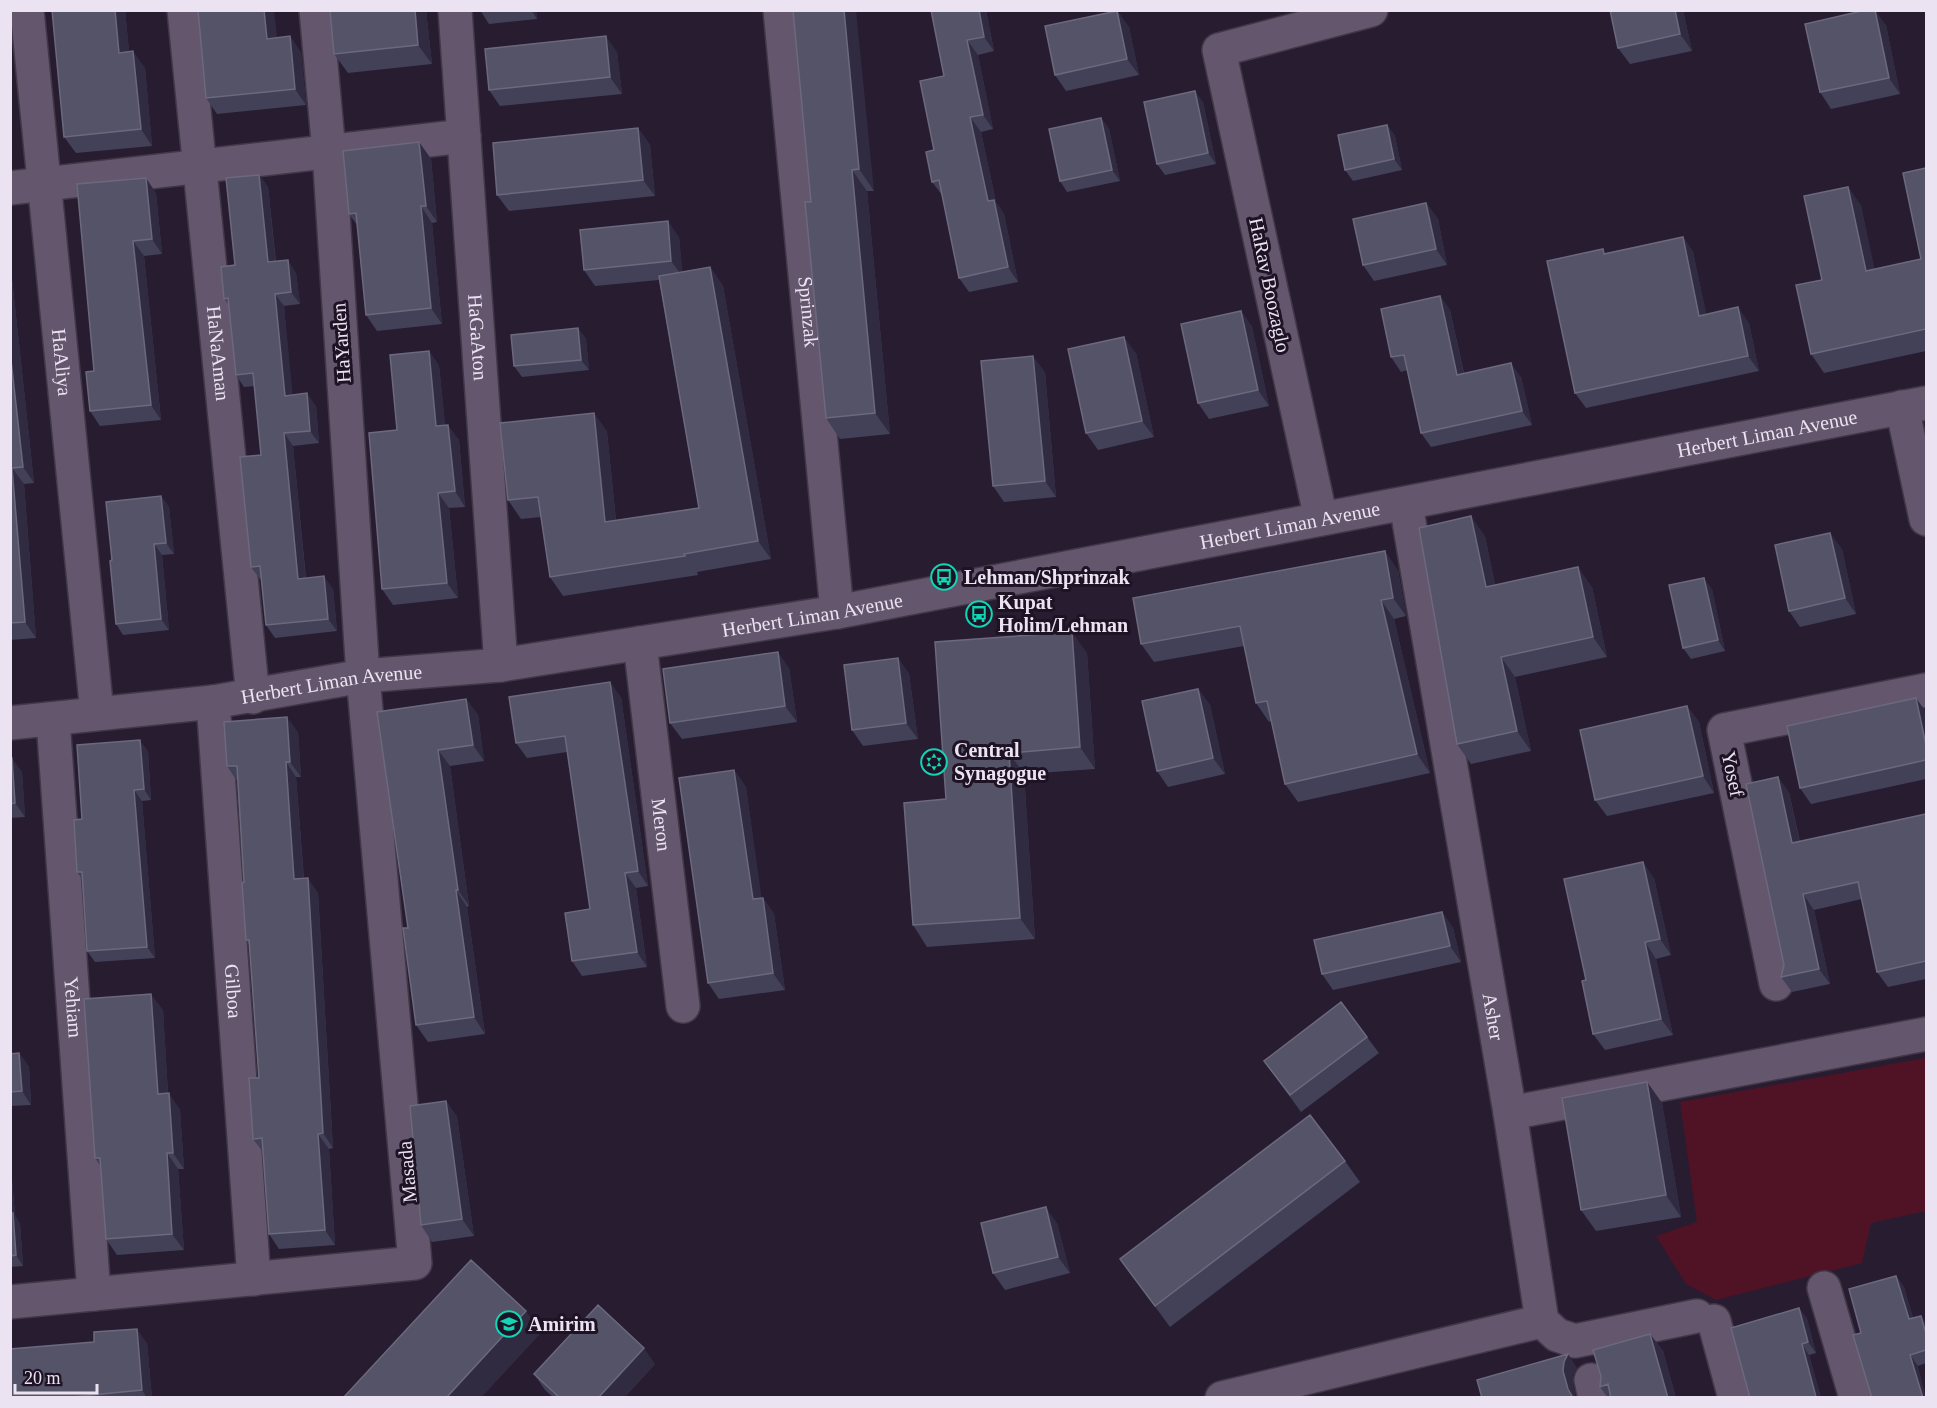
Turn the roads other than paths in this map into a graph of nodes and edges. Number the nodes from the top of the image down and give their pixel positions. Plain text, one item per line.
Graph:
1 (27, 10) edge
2 (184, 10) edge
3 (316, 10) edge
4 (455, 10) edge
5 (780, 10) edge
6 (1371, 10) edge
7 (1318, 18) edge
8 (464, 136) junction
9 (329, 152) junction
10 (199, 166) junction
11 (45, 184) junction
12 (10, 188) edge
13 (1914, 405) edge
14 (1406, 504) junction
15 (1321, 519) junction
16 (1926, 519) edge
17 (837, 612) junction
18 (640, 643) junction
19 (501, 665) junction
20 (363, 676) junction
21 (1926, 690) edge
22 (252, 697) junction
23 (213, 702) junction
24 (97, 713) junction
25 (53, 720) junction
26 (10, 723) edge
27 (1776, 984) dead end
28 (683, 1006) dead end
29 (1926, 1034) edge
30 (1510, 1113) junction
31 (254, 1279) junction
32 (1824, 1288) dead end
33 (94, 1294) junction
34 (10, 1302) edge
35 (1542, 1321) junction
36 (1222, 1398) edge
37 (1735, 1398) edge
38 (1856, 1398) edge

1 - 11 street, HaAliya
2 - 10 street, HaNaAman
3 - 9 street, HaYarden
4 - 8 street, HaGaAton
5 - 17 street, Sprinzak
6 - 7 street
7 - 15 street, HaRav Boozaglo
8 - 9 street
8 - 19 street, HaGaAton
9 - 10 street
9 - 20 street, HaYarden
10 - 11 street
10 - 22 street, HaNaAman
11 - 12 street
11 - 24 street, HaAliya
13 - 14 street, Herbert Liman Avenue
13 - 16 street
14 - 15 street, Herbert Liman Avenue
14 - 30 street, Asher
15 - 17 street, Herbert Liman Avenue
17 - 18 street, Herbert Liman Avenue
18 - 19 street, Herbert Liman Avenue
18 - 28 street, Meron
19 - 20 street, Herbert Liman Avenue
20 - 22 street, Herbert Liman Avenue
20 - 31 street, Masada
21 - 27 street, Yosef
22 - 23 street, Herbert Liman Avenue
23 - 24 street, Herbert Liman Avenue
23 - 31 street, Gilboa
24 - 25 street, Herbert Liman Avenue
25 - 26 street, Herbert Liman Avenue
25 - 33 street, Yehiam
29 - 30 street
30 - 35 street, Asher
31 - 33 street, Masada
32 - 38 street
33 - 34 street, Masada
35 - 36 street
35 - 37 street

